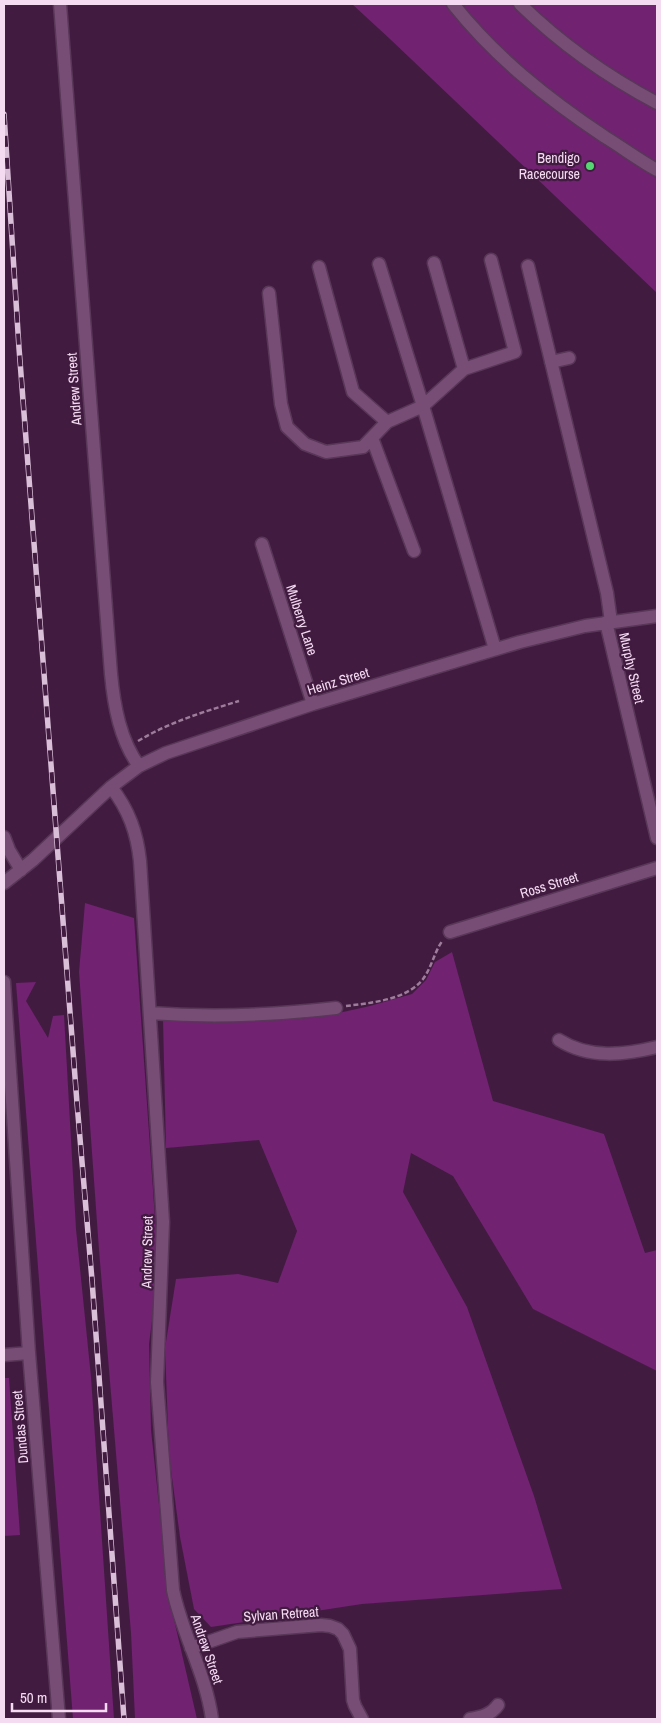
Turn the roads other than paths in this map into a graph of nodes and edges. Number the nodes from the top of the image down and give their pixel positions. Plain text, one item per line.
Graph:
1 (60, 4) edge
2 (453, 4) edge
3 (520, 4) edge
4 (657, 103) edge
5 (657, 170) edge
6 (491, 260) dead end
7 (434, 263) dead end
8 (379, 264) dead end
9 (320, 266) dead end
10 (528, 266) dead end
11 (269, 293) dead end
12 (569, 358) dead end
13 (551, 362) junction
14 (464, 369) junction
15 (423, 406) junction
16 (387, 422) junction
17 (372, 438) junction
18 (262, 544) dead end
19 (414, 551) dead end
20 (657, 616) edge
21 (609, 622) junction
22 (495, 649) junction
23 (313, 704) junction
24 (139, 766) junction
25 (111, 787) junction
26 (4, 837) edge
27 (657, 838) edge
28 (657, 868) edge
29 (21, 870) junction
30 (4, 883) edge
31 (450, 932) road end
32 (4, 982) edge
33 (336, 1008) road end
34 (150, 1013) junction
35 (559, 1040) dead end
36 (657, 1047) edge
37 (9, 1152) edge
38 (29, 1353) junction
39 (4, 1355) edge
40 (191, 1648) junction
41 (498, 1705) dead end
42 (59, 1719) edge
43 (212, 1719) edge
44 (362, 1719) edge
45 (470, 1719) edge

1 - 24 street, Andrew Street
2 - 5 street
3 - 4 street
6 - 14 street
7 - 14 street
8 - 15 street
9 - 16 street
10 - 13 street, Murphy Street
11 - 17 street
12 - 13 street
13 - 21 street, Murphy Street
14 - 15 street
15 - 16 street
15 - 22 street
16 - 17 street
17 - 19 street
18 - 23 street, Mulberry Lane
20 - 21 street, Heinz Street
21 - 22 street, Heinz Street
21 - 27 street, Murphy Street
22 - 23 street, Heinz Street
23 - 24 street, Heinz Street
24 - 25 street, Heinz Street
25 - 29 street, Heinz Street
25 - 34 street, Andrew Street
26 - 29 street
28 - 31 street, Ross Street
29 - 30 street, Heinz Street
32 - 37 street, Dundas Street
33 - 34 street
34 - 40 street, Andrew Street
35 - 36 street
37 - 38 street, Dundas Street
38 - 39 street
38 - 42 street, Dundas Street
40 - 43 street, Andrew Street
40 - 44 street, Sylvan Retreat
41 - 45 street

